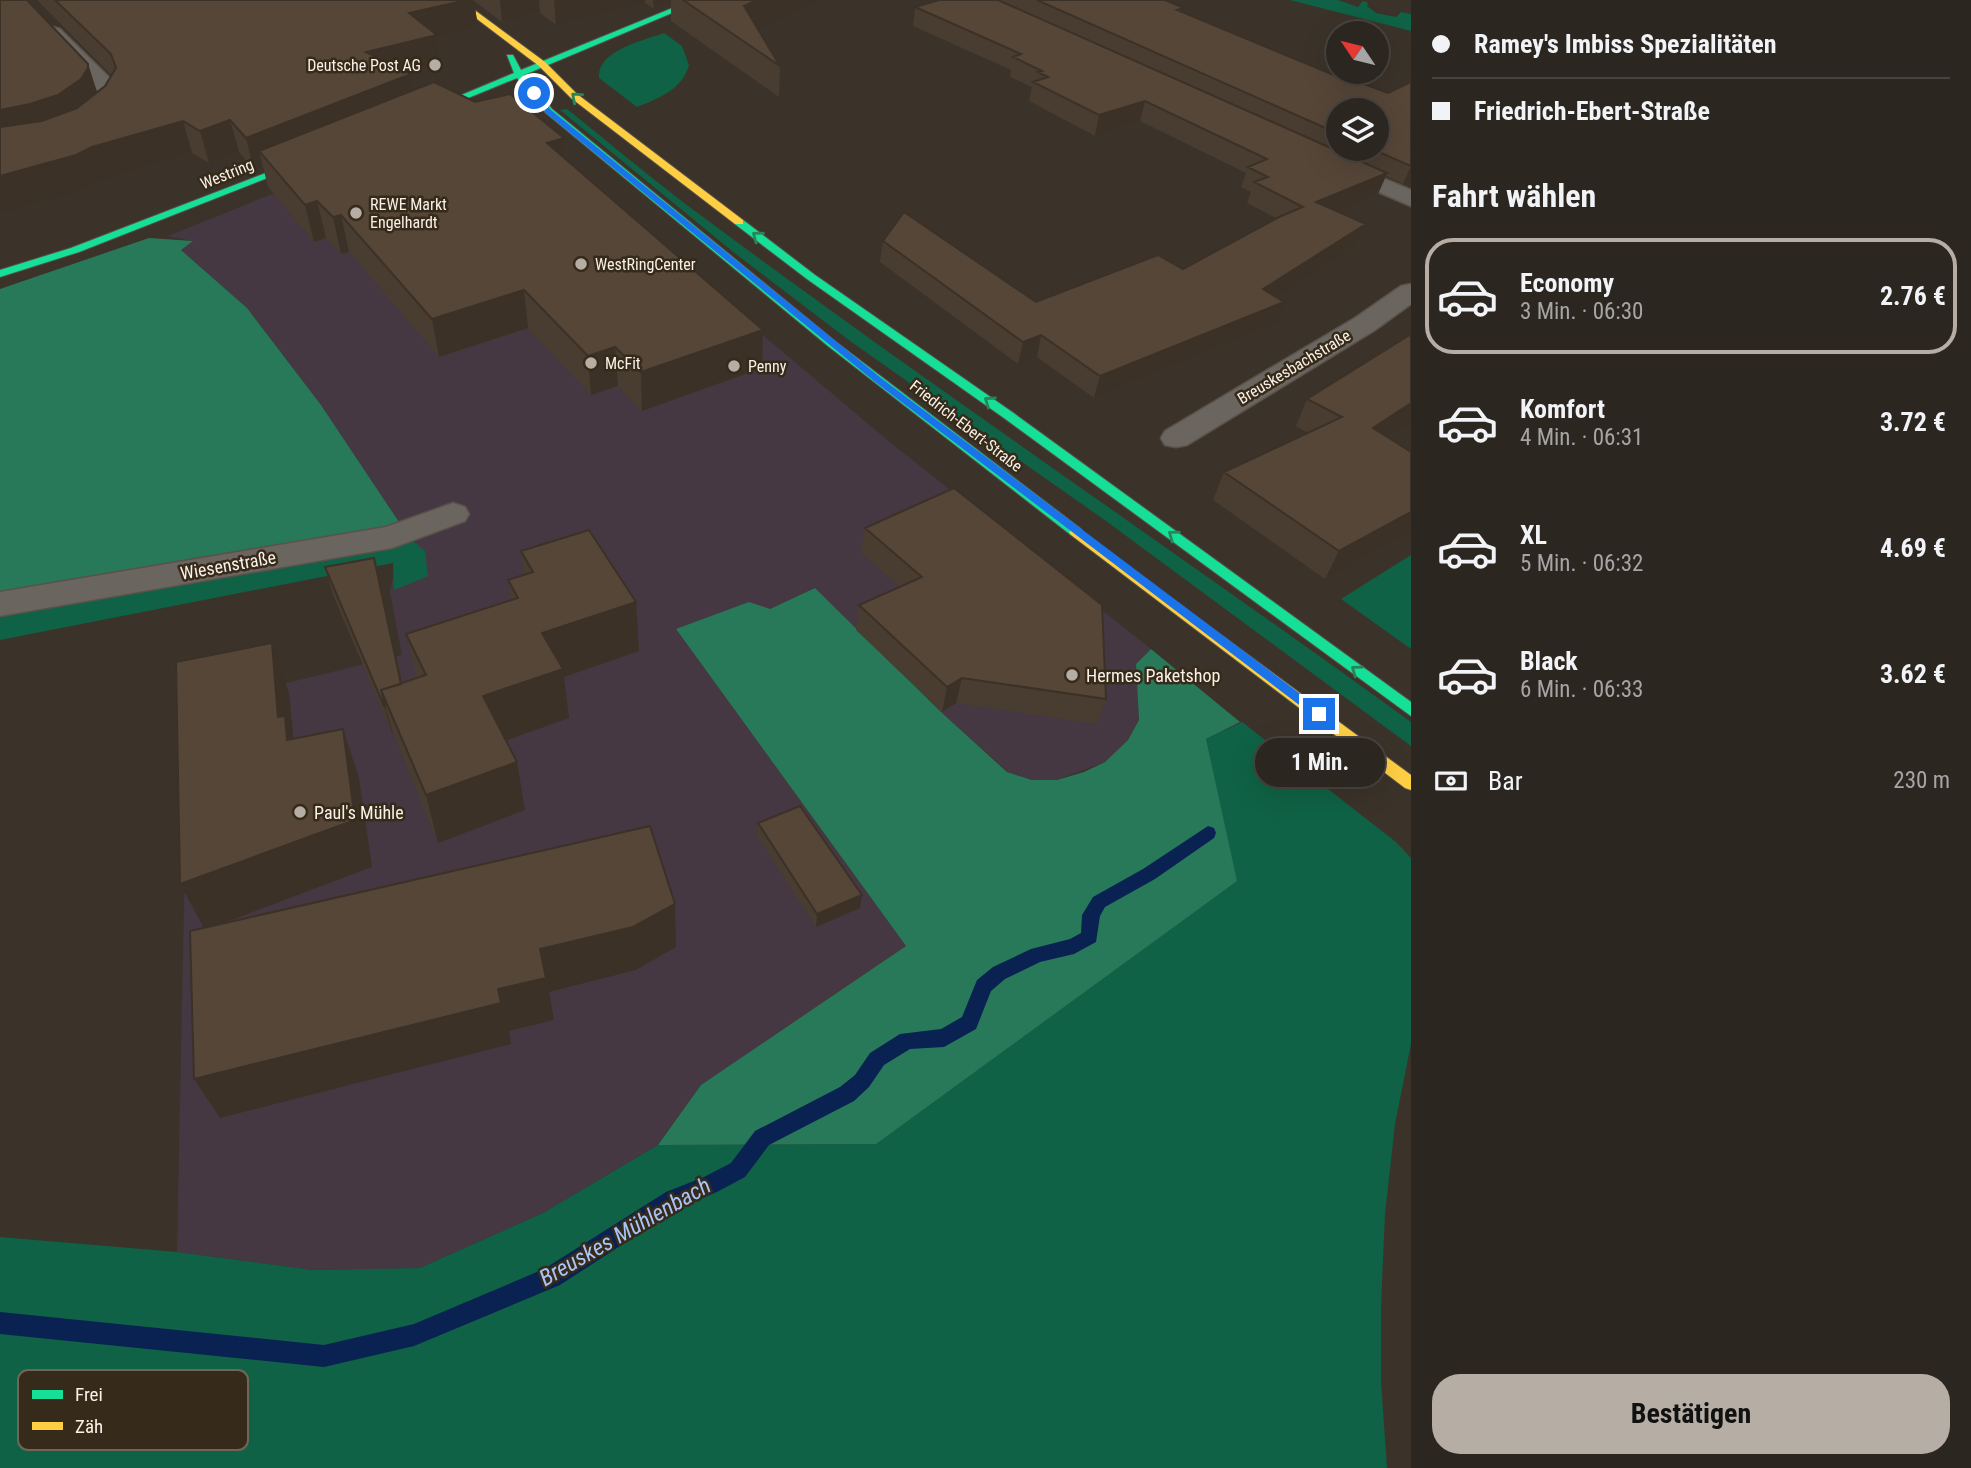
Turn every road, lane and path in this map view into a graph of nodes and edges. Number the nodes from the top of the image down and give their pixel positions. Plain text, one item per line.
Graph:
1 (456, 0) edge
2 (699, 0) edge
3 (41, 20) edge
4 (498, 30) junction
5 (542, 64) junction
6 (519, 74) junction
7 (399, 123) edge
8 (0, 153) edge
9 (326, 153) edge
10 (1312, 154) edge
11 (1411, 199) edge
12 (0, 274) edge
13 (1411, 292) edge
14 (1176, 439) dead end
15 (453, 514) dead end
16 (0, 604) edge
17 (1411, 710) edge
18 (1411, 784) edge

1 - 4 main road, Friedrich-Ebert-Straße
2 - 5 main road
3 - 8 street
4 - 5 main road, Friedrich-Ebert-Straße
4 - 6 main road, Friedrich-Ebert-Straße
5 - 6 main road
17 -> 5 main road, Friedrich-Ebert-Straße
6 - 7 main road
6 - 18 main road, Friedrich-Ebert-Straße
9 - 12 main road, Westring
10 - 11 street
13 - 14 street, Breuskesbachstraße
15 - 16 street, Wiesenstraße

